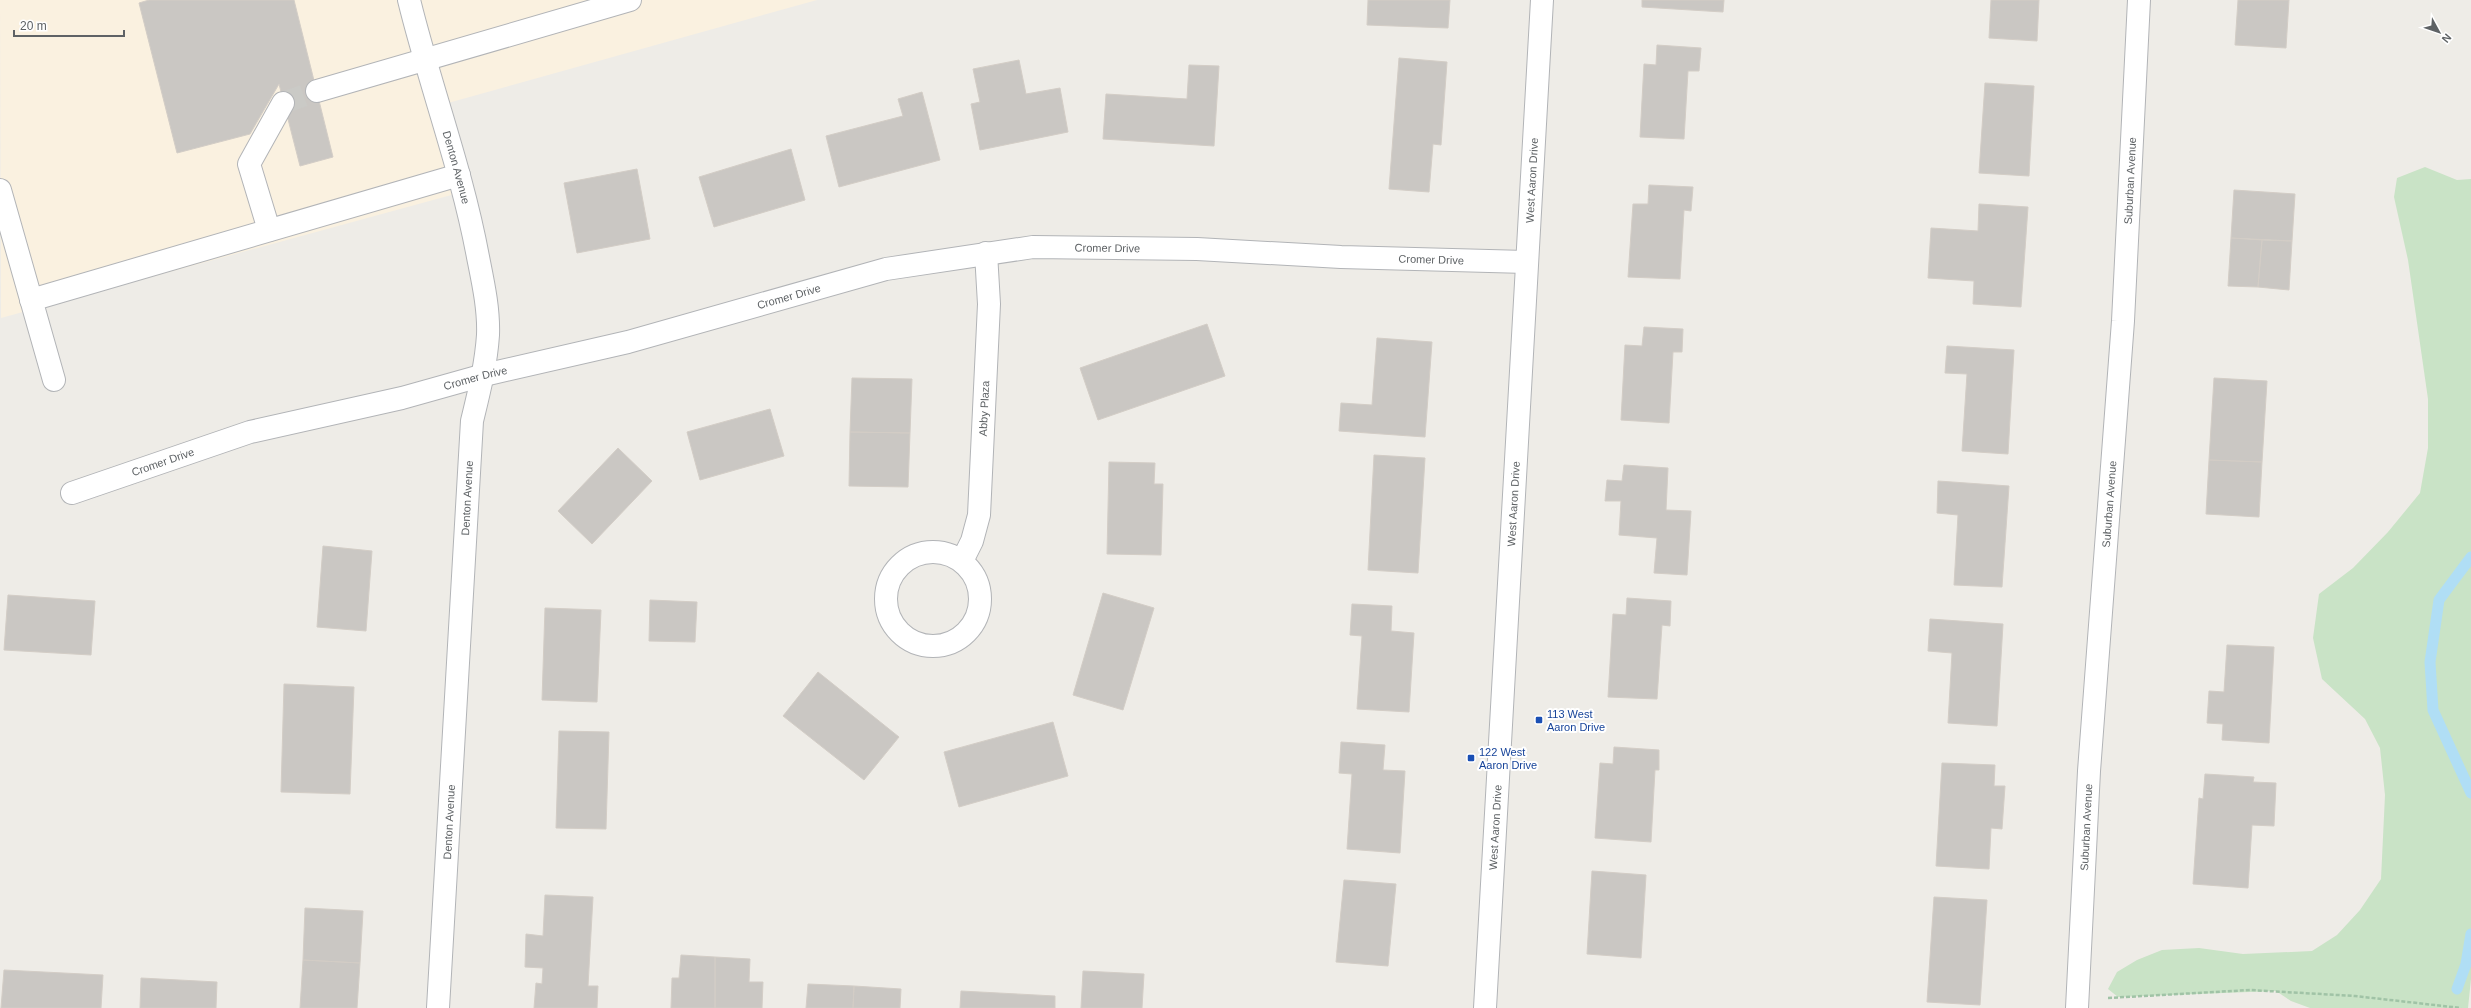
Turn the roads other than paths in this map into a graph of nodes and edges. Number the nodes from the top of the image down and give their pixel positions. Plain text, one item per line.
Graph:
1 (409, 0) edge
2 (630, 0) edge
3 (1542, 0) edge
4 (2139, 0) edge
5 (424, 60) junction
6 (317, 91) tunnel mouth
7 (283, 103) tunnel mouth
8 (458, 175) junction
9 (0, 190) edge
10 (269, 230) junction
11 (986, 253) junction
12 (1527, 262) junction
13 (31, 300) junction
14 (484, 375) junction
15 (54, 380) dead end
16 (72, 493) dead end
17 (962, 561) junction
18 (2078, 1004) edge
19 (438, 1008) edge
20 (1485, 1008) edge

1 - 5 street, Denton Avenue
2 - 5 street
3 - 12 street, West Aaron Drive
4 - 18 street, Suburban Avenue
5 - 6 street
5 - 8 street, Denton Avenue
7 - 10 street
8 - 10 street
8 - 14 street, Denton Avenue
9 - 13 street
10 - 13 street
11 - 12 street, Cromer Drive
11 - 14 street, Cromer Drive
11 - 17 street, Abby Plaza
12 - 20 street, West Aaron Drive
13 - 15 street
14 - 16 street, Cromer Drive
14 - 19 street, Denton Avenue
17 - 17 street

